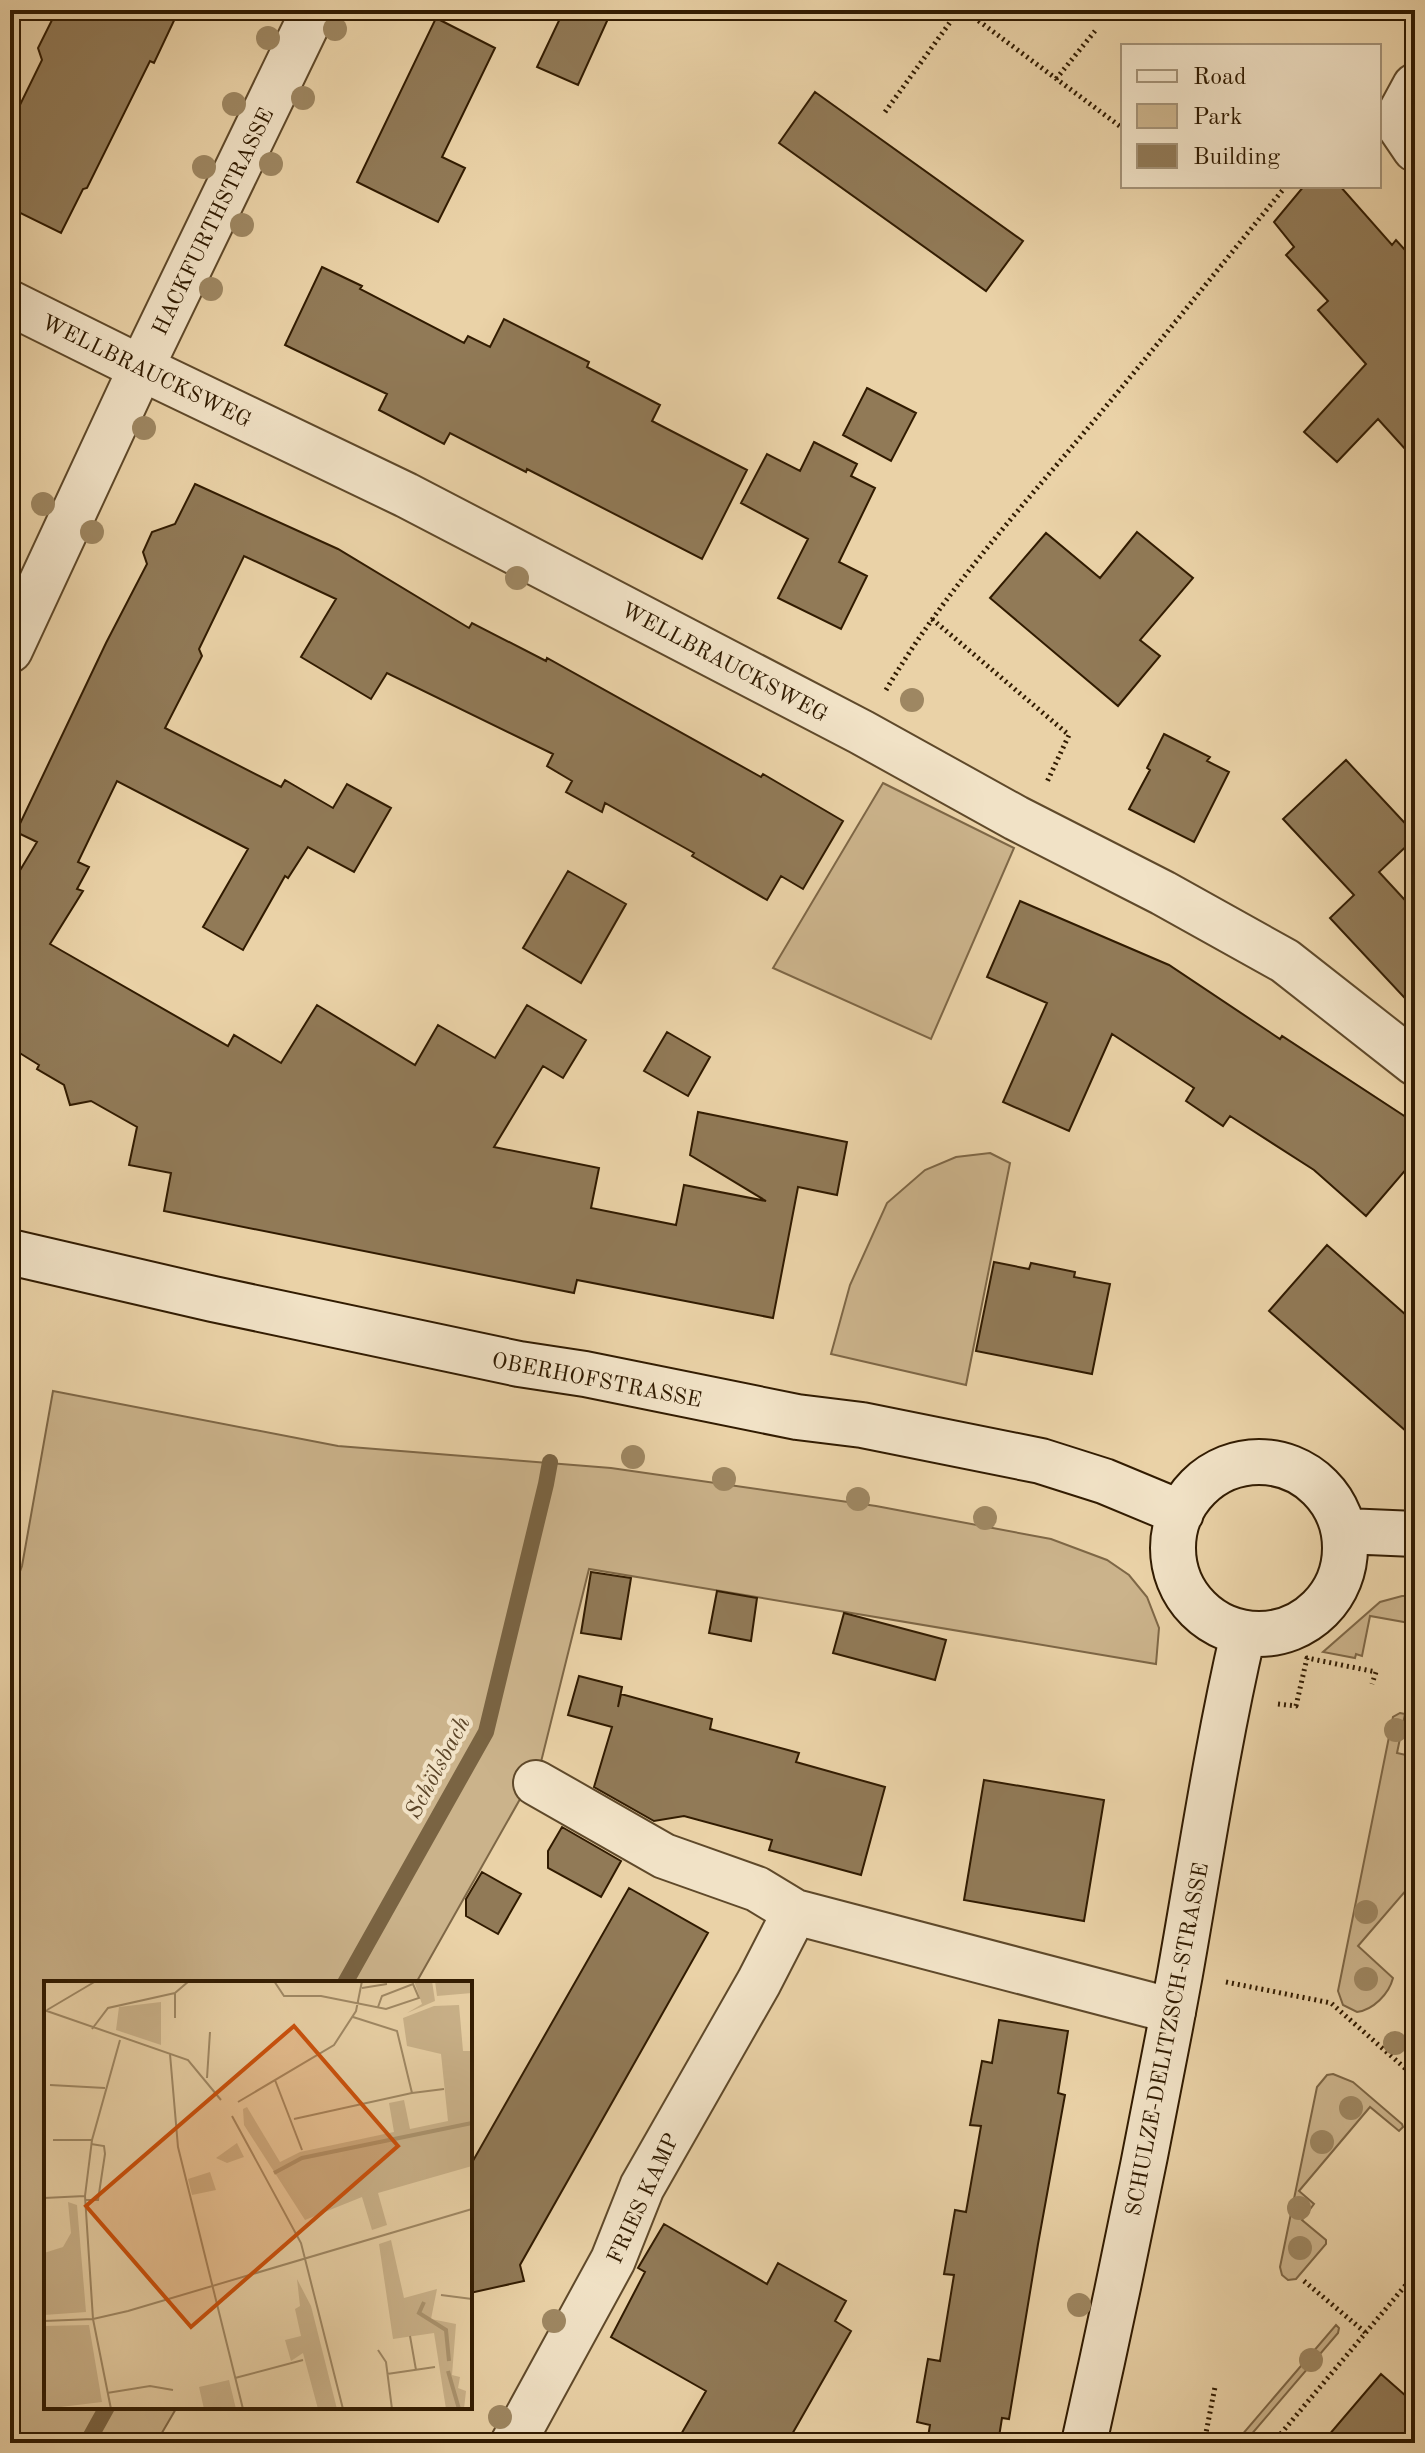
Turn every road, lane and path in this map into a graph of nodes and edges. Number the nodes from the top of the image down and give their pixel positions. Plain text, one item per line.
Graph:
1 (314, 10) edge
2 (962, 10) edge
3 (1095, 31) dead end
4 (1056, 79) junction
5 (1415, 86) edge
6 (885, 112) dead end
7 (1121, 127) dead end
8 (1415, 149) edge
9 (1284, 188) edge
10 (10, 303) edge
11 (141, 368) junction
12 (932, 619) junction
13 (10, 650) edge
14 (861, 732) junction
15 (1027, 823) junction
16 (1415, 1063) edge
17 (10, 1252) edge
18 (1181, 1513) junction
19 (1345, 1531) junction
20 (1415, 1534) edge
21 (1243, 1634) junction
22 (1372, 1684) dead end
23 (1229, 1696) junction
24 (536, 1783) dead end
25 (795, 1912) junction
26 (1176, 1992) junction
27 (1415, 2077) edge
28 (1415, 2274) edge
29 (1304, 2281) dead end
30 (1366, 2333) junction
31 (1215, 2387) dead end
32 (513, 2443) edge
33 (1084, 2443) edge
34 (1204, 2443) edge
35 (1273, 2443) edge

1 - 11 street, HACKFURTHSTRASSE
2 - 4 path
2 - 6 path
3 - 4 path
4 - 7 path
5 - 8 street
9 - 12 path
10 - 11 street, WELLBRAUCKSWEG
11 - 13 street, HACKFURTHSTRASSE
11 - 14 street, WELLBRAUCKSWEG
12 - 14 path
12 - 15 path
14 - 15 street, WELLBRAUCKSWEG
15 - 16 street, WELLBRAUCKSWEG
17 - 18 street, OBERHOFSTRASSE
18 - 19 street
18 - 21 street
19 - 20 street
19 - 21 street
21 - 23 street, SCHULZE-DELITZSCH-STRASSE
22 - 23 path
23 - 26 street, SCHULZE-DELITZSCH-STRASSE
24 - 25 street
25 - 26 street
25 - 32 street, FRIES KAMP
26 - 27 path
26 - 33 street, SCHULZE-DELITZSCH-STRASSE
28 - 30 path
29 - 30 path
30 - 35 path
31 - 34 path

